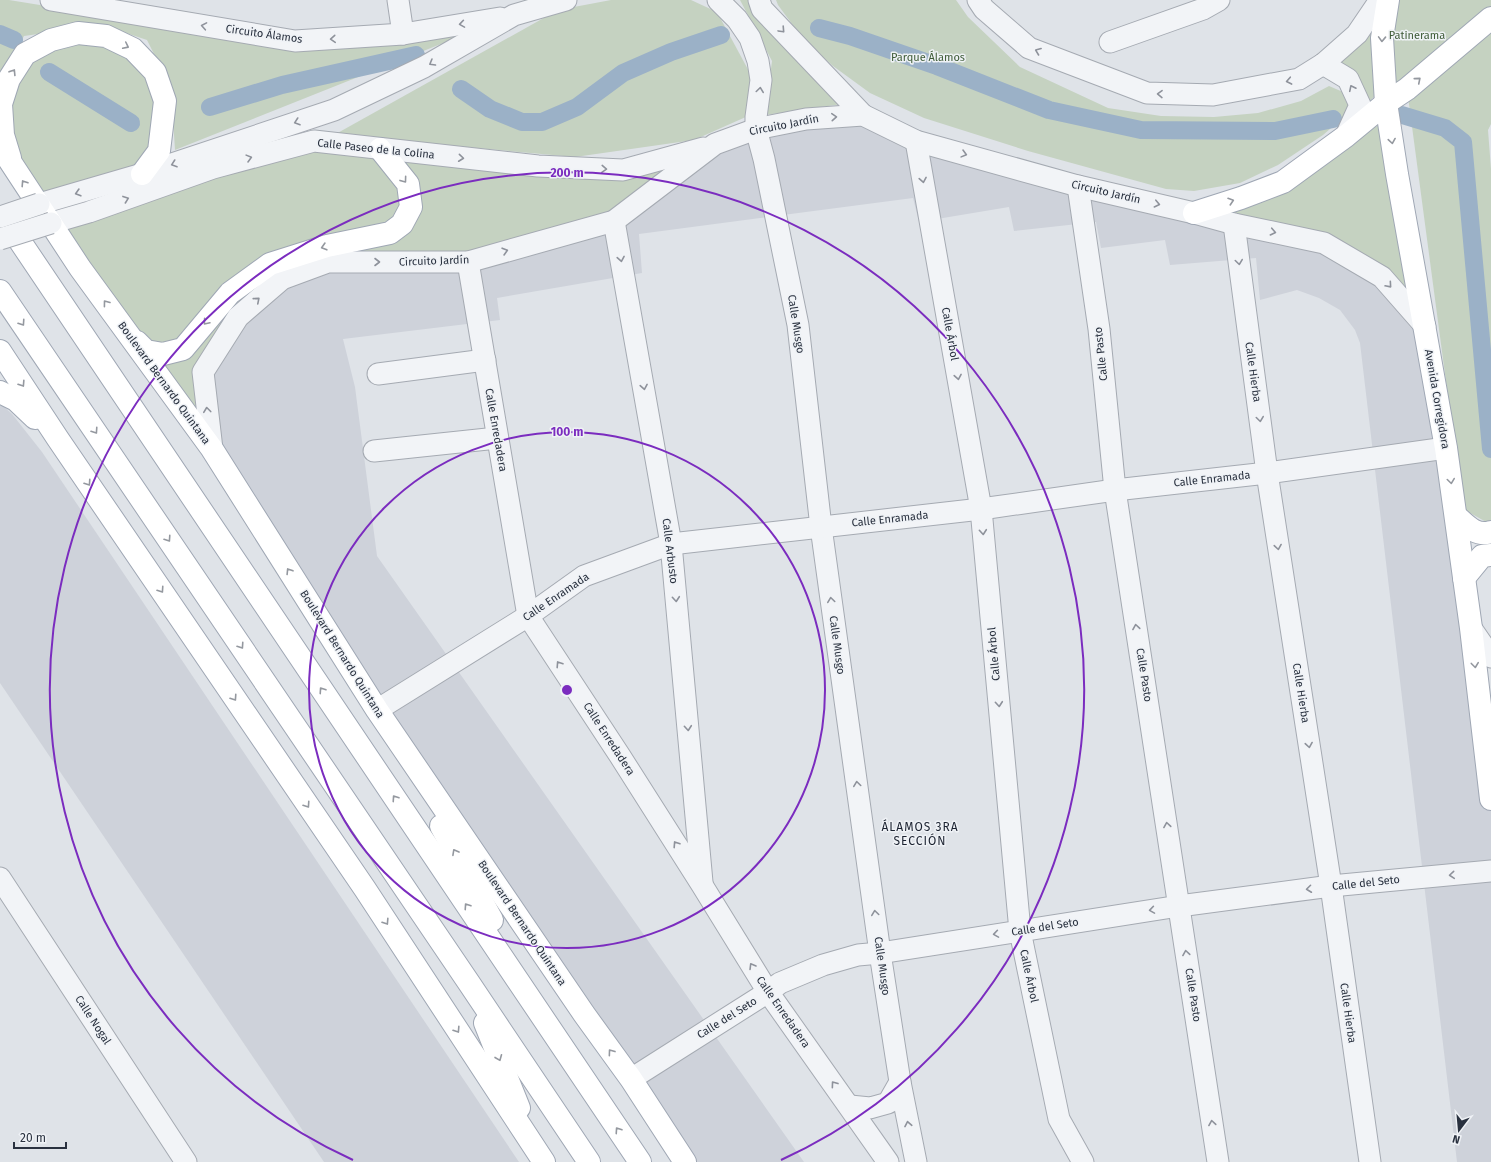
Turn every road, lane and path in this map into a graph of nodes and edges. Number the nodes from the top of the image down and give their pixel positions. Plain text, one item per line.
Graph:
1 (51, 0) edge
2 (398, 0) edge
3 (545, 0) edge
4 (566, 0) edge
5 (718, 0) edge
6 (759, 0) edge
7 (978, 0) edge
8 (1219, 0) edge
9 (1380, 0) edge
10 (1388, 0) edge
11 (514, 16) junction
12 (1491, 18) edge
13 (403, 34) junction
14 (1110, 42) dead end
15 (1323, 64) junction
16 (1386, 103) junction
17 (863, 115) junction
18 (756, 129) junction
19 (1346, 136) junction
20 (916, 141) junction
21 (715, 144) junction
22 (380, 149) junction
23 (6, 154) edge
24 (142, 174) junction
25 (1078, 186) junction
26 (0, 212) edge
27 (1194, 213) junction
28 (0, 217) edge
29 (614, 221) junction
30 (1234, 224) junction
31 (0, 239) edge
32 (468, 262) junction
33 (0, 291) edge
34 (1425, 326) junction
35 (129, 334) junction
36 (0, 351) edge
37 (484, 360) junction
38 (378, 374) dead end
39 (0, 392) edge
40 (497, 438) junction
41 (58, 439) junction
42 (1446, 448) junction
43 (212, 449) junction
44 (374, 451) dead end
45 (1267, 472) junction
46 (1115, 490) junction
47 (981, 509) junction
48 (1456, 516) junction
49 (821, 527) junction
50 (1491, 532) edge
51 (671, 544) junction
52 (1491, 555) edge
53 (1464, 578) junction
54 (528, 616) junction
55 (1471, 628) junction
56 (1491, 658) edge
57 (377, 710) junction
58 (1488, 752) edge
59 (1491, 799) edge
60 (1491, 871) edge
61 (0, 878) edge
62 (702, 885) junction
63 (1330, 886) junction
64 (1179, 906) junction
65 (1020, 930) junction
66 (880, 953) junction
67 (469, 983) junction
68 (768, 992) junction
69 (562, 1046) junction
70 (631, 1079) junction
71 (900, 1082) junction
72 (850, 1106) junction
73 (540, 1157) edge
74 (186, 1162) edge
75 (589, 1162) edge
76 (640, 1162) edge
77 (685, 1162) edge
78 (888, 1162) edge
79 (916, 1162) edge
80 (1083, 1162) edge
81 (1218, 1162) edge
82 (1370, 1162) edge

13 -> 1 street, Circuito Álamos
2 - 13 street
3 - 11 street, Circuito Álamos
4 - 11 street
18 -> 5 street, Calle Musgo
6 -> 17 street
15 -> 7 street
8 - 14 street
9 - 15 street
10 -> 16 main road, Avenida Corregidora
11 -> 13 street, Circuito Álamos
11 -> 24 street
16 -> 12 main road
19 -> 15 street
16 - 19 main road
16 -> 34 main road, Avenida Corregidora
18 -> 17 street, Circuito Jardín
17 - 20 street, Circuito Jardín
18 - 21 street, Circuito Jardín
18 - 49 street, Calle Musgo
27 -> 19 main road
20 -> 25 street, Circuito Jardín
20 -> 47 street, Calle Árbol
22 -> 21 street, Calle Paseo de la Colina
21 - 29 street, Circuito Jardín
31 -> 22 street, Calle Paseo de la Colina, bridge
22 -> 35 main road
23 -> 24 main road, Boulevard Bernardo Quintana
35 -> 23 main road, Boulevard Bernardo Quintana
24 -> 28 street, bridge
25 -> 27 street, Circuito Jardín
25 - 46 street, Calle Pasto
69 -> 26 main road
27 - 30 street, Circuito Jardín
32 -> 29 street, Circuito Jardín
29 -> 51 street, Calle Arbusto
30 -> 34 street, Circuito Jardín
30 -> 45 street, Calle Hierba
32 - 37 street, Calle Enredadera
43 -> 32 street, Circuito Jardín
33 -> 67 main road
34 - 42 main road, Avenida Corregidora
35 - 43 main road, Boulevard Bernardo Quintana
36 -> 41 main road
37 - 38 street
37 - 40 street, Calle Enredadera
39 - 41 main road
40 - 44 street
40 - 54 street, Calle Enredadera
41 -> 73 main road
42 - 45 street, Calle Enramada
42 -> 48 main road, Avenida Corregidora
57 -> 43 main road, Boulevard Bernardo Quintana
45 - 46 street, Calle Enramada
45 -> 63 street, Calle Hierba
46 - 47 street, Calle Enramada
64 -> 46 street, Calle Pasto
47 - 49 street, Calle Enramada
47 -> 65 street, Calle Árbol
48 - 50 main road
48 - 53 main road, Avenida Corregidora
49 - 51 street, Calle Enramada
66 -> 49 street, Calle Musgo
51 - 54 street, Calle Enramada
51 -> 62 street, Calle Arbusto
52 - 53 main road
53 - 55 main road, Avenida Corregidora
54 - 57 street, Calle Enramada
62 -> 54 street, Calle Enredadera
55 - 56 street
55 -> 58 main road, Avenida Corregidora
69 -> 57 main road
70 -> 57 main road, Boulevard Bernardo Quintana
58 - 59 main road, Avenida Corregidora
60 -> 63 street, Calle del Seto
61 - 74 street, Calle Nogal
68 -> 62 street, Calle Enredadera
63 -> 64 street, Calle del Seto
63 - 82 street, Calle Hierba
64 -> 65 street, Calle del Seto
81 -> 64 street, Calle Pasto
65 -> 66 street, Calle del Seto
65 - 80 street, Calle Árbol
66 - 68 street, Calle del Seto
66 - 71 street, Calle Musgo
67 -> 73 main road
67 - 75 main road
68 - 70 street, Calle del Seto
72 -> 68 street, Calle Enredadera
76 -> 69 main road
70 - 77 main road, Boulevard Bernardo Quintana
71 - 72 street
79 -> 71 street, Calle Musgo
72 - 78 street, Calle Enredadera

